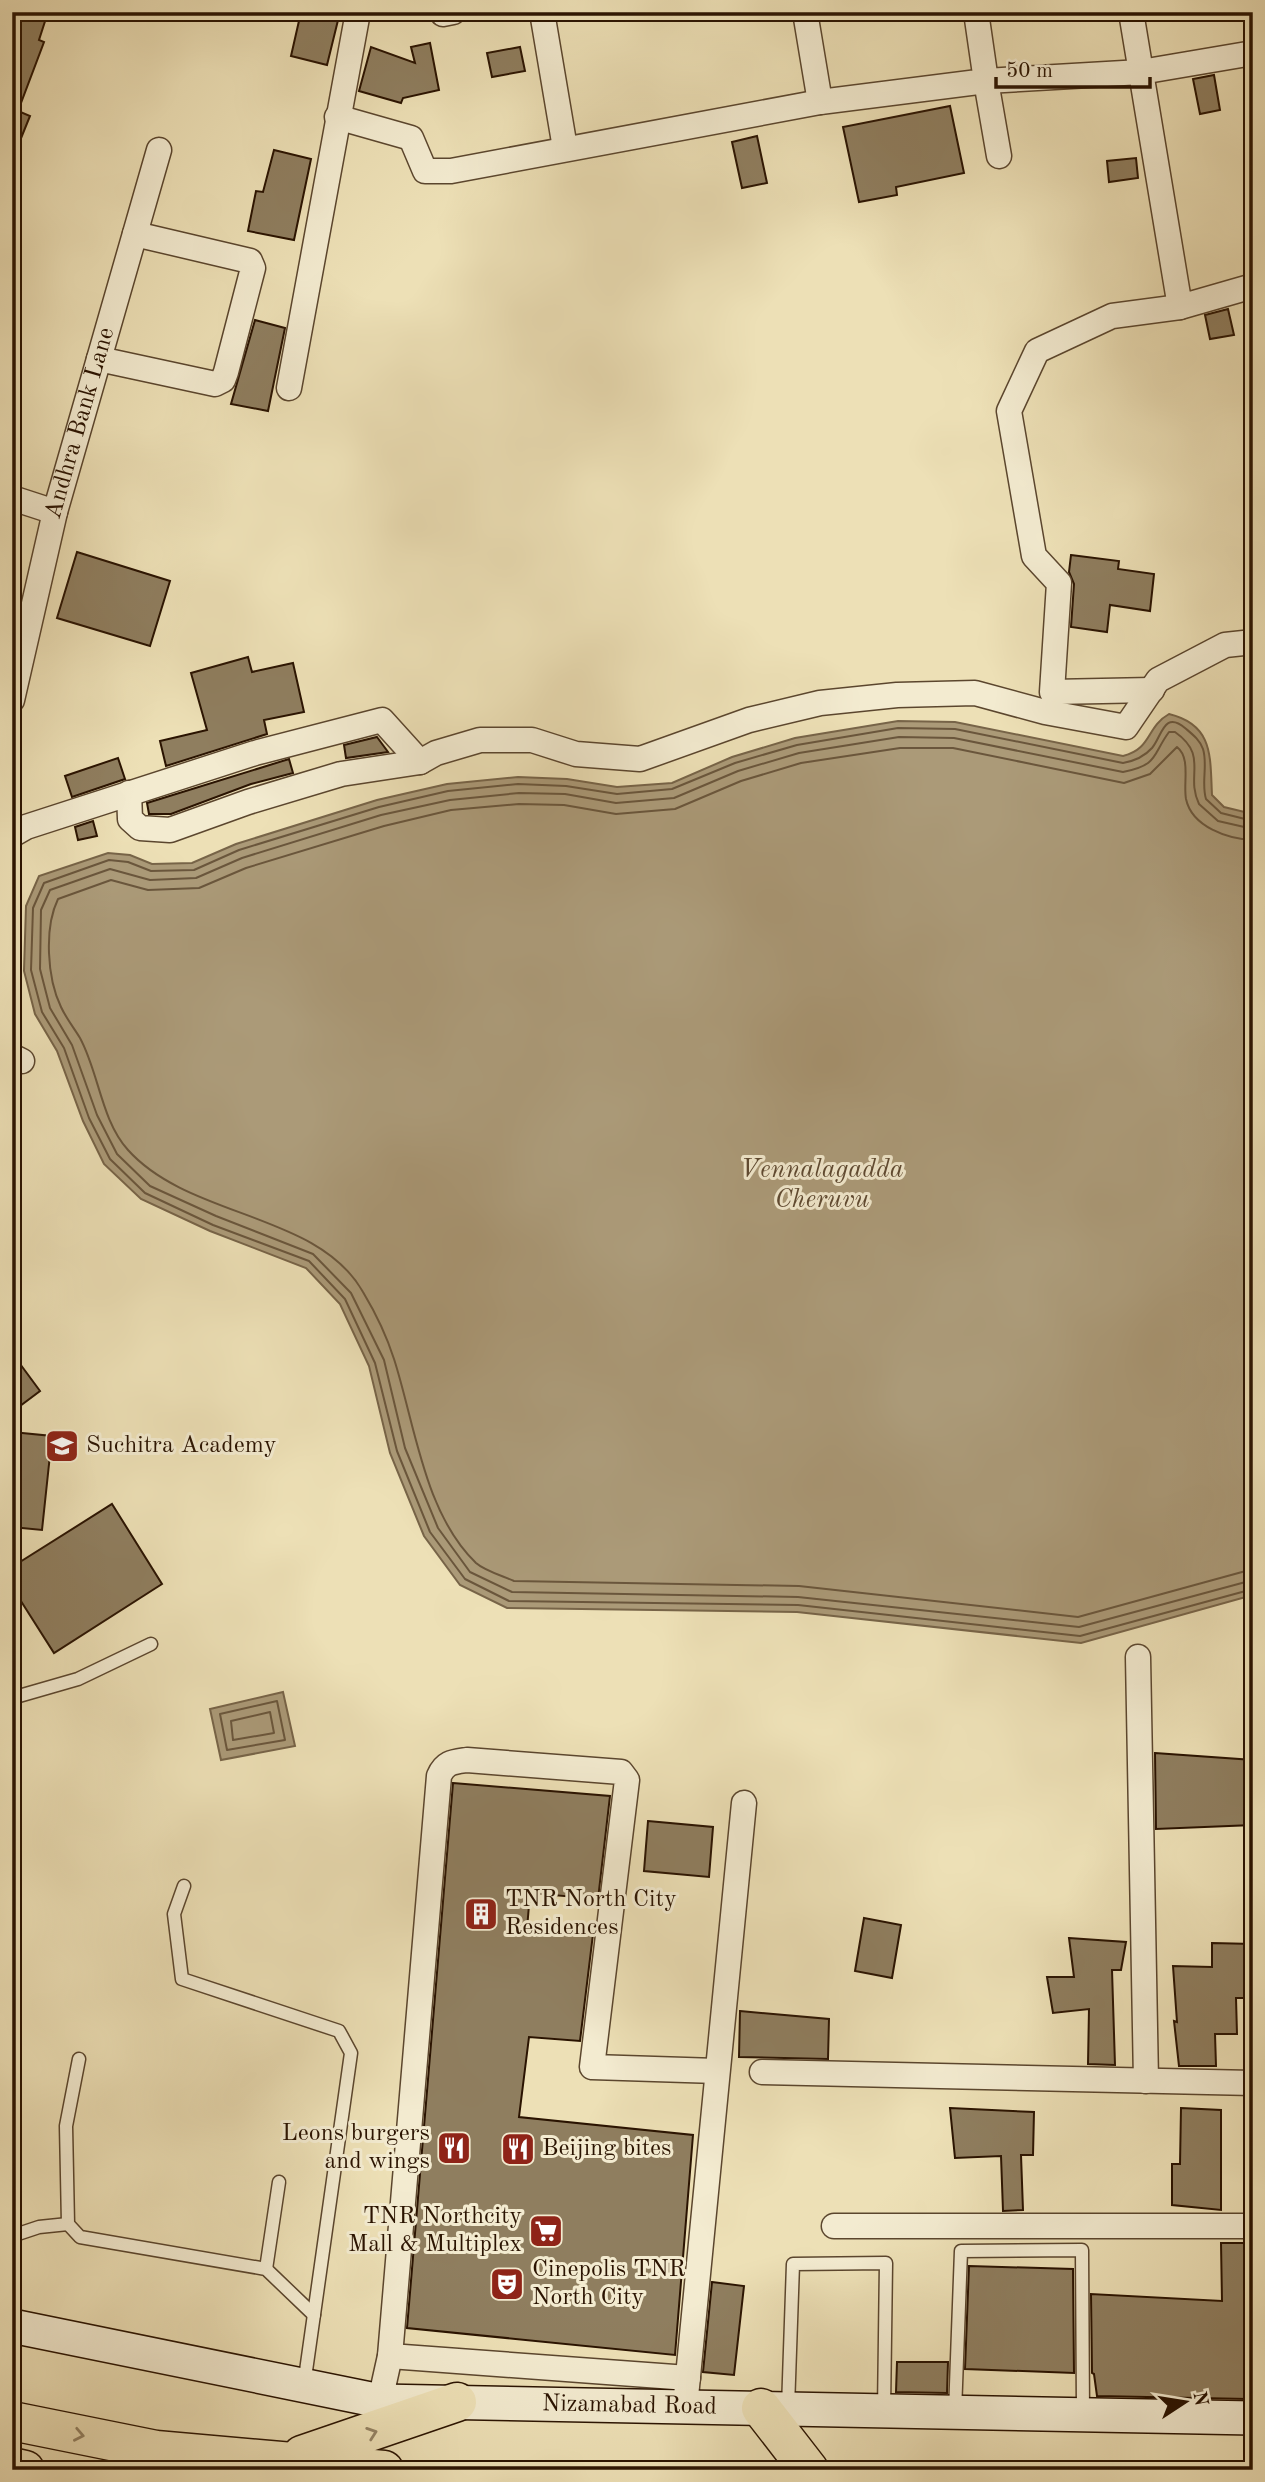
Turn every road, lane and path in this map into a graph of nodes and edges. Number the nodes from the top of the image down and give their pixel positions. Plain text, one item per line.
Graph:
1 (358, 12) edge
2 (541, 12) edge
3 (805, 12) edge
4 (976, 12) edge
5 (1131, 12) edge
6 (1253, 53) edge
7 (1141, 72) junction
8 (986, 81) junction
9 (820, 102) junction
10 (337, 117) junction
11 (565, 148) junction
12 (159, 150) dead end
13 (999, 156) dead end
14 (135, 234) junction
15 (1253, 286) edge
16 (1180, 307) junction
17 (99, 359) junction
18 (289, 388) dead end
19 (12, 498) edge
20 (55, 512) junction
21 (1253, 642) edge
22 (1152, 690) junction
23 (12, 700) edge
24 (420, 762) junction
25 (129, 793) junction
26 (12, 835) edge
27 (151, 1644) dead end
28 (1138, 1657) dead end
29 (12, 1698) edge
30 (744, 1803) dead end
31 (184, 1886) dead end
32 (79, 2059) dead end
33 (717, 2071) junction
34 (762, 2073) dead end
35 (1146, 2081) junction
36 (1253, 2083) edge
37 (279, 2182) dead end
38 (68, 2224) junction
39 (834, 2226) dead end
40 (1253, 2226) edge
41 (12, 2236) edge
42 (266, 2269) junction
43 (314, 2315) junction
44 (12, 2326) edge
45 (390, 2356) junction
46 (304, 2385) junction
47 (686, 2392) junction
48 (380, 2401) junction
49 (457, 2402) junction
50 (775, 2408) junction
51 (884, 2411) junction
52 (955, 2412) junction
53 (1083, 2414) junction
54 (1253, 2418) edge
55 (12, 2421) edge
56 (284, 2461) junction
57 (12, 2467) edge
58 (25, 2470) edge
59 (384, 2470) edge
60 (809, 2470) edge

1 - 10 street
2 - 11 street
3 - 9 street
4 - 8 street
5 - 7 street
6 - 7 street
7 - 8 street
7 - 16 street
8 - 9 street
8 - 13 street
9 - 11 street
10 - 11 street
10 - 18 street
12 - 14 street, Andhra Bank Lane
14 - 17 street, Andhra Bank Lane
14 - 17 street
15 - 16 street
16 - 22 street
17 - 20 street, Andhra Bank Lane
19 - 20 street
20 - 23 street, Andhra Bank Lane
21 - 22 street
22 - 24 street
24 - 25 street
24 - 25 street
25 - 26 street
27 - 29 lane
28 - 35 street
30 - 33 street
31 - 43 lane
32 - 38 lane
33 - 45 street
33 - 47 street
34 - 35 street
35 - 36 street
37 - 42 lane
38 - 41 lane
38 - 42 lane
39 - 40 street
42 - 43 lane
43 - 46 lane
44 - 46 main road, Nizamabad Road
45 - 47 street
45 - 48 street
46 - 48 main road, Nizamabad Road
47 - 49 main road, Nizamabad Road
47 - 50 main road, Nizamabad Road
48 - 49 main road, Nizamabad Road
56 -> 49 highway
50 - 51 main road, Nizamabad Road
50 - 51 lane
50 - 60 highway
51 - 52 main road, Nizamabad Road
52 - 53 main road, Nizamabad Road
52 - 53 lane
53 - 54 main road, Nizamabad Road
55 -> 56 highway
56 - 59 highway
57 - 58 highway

